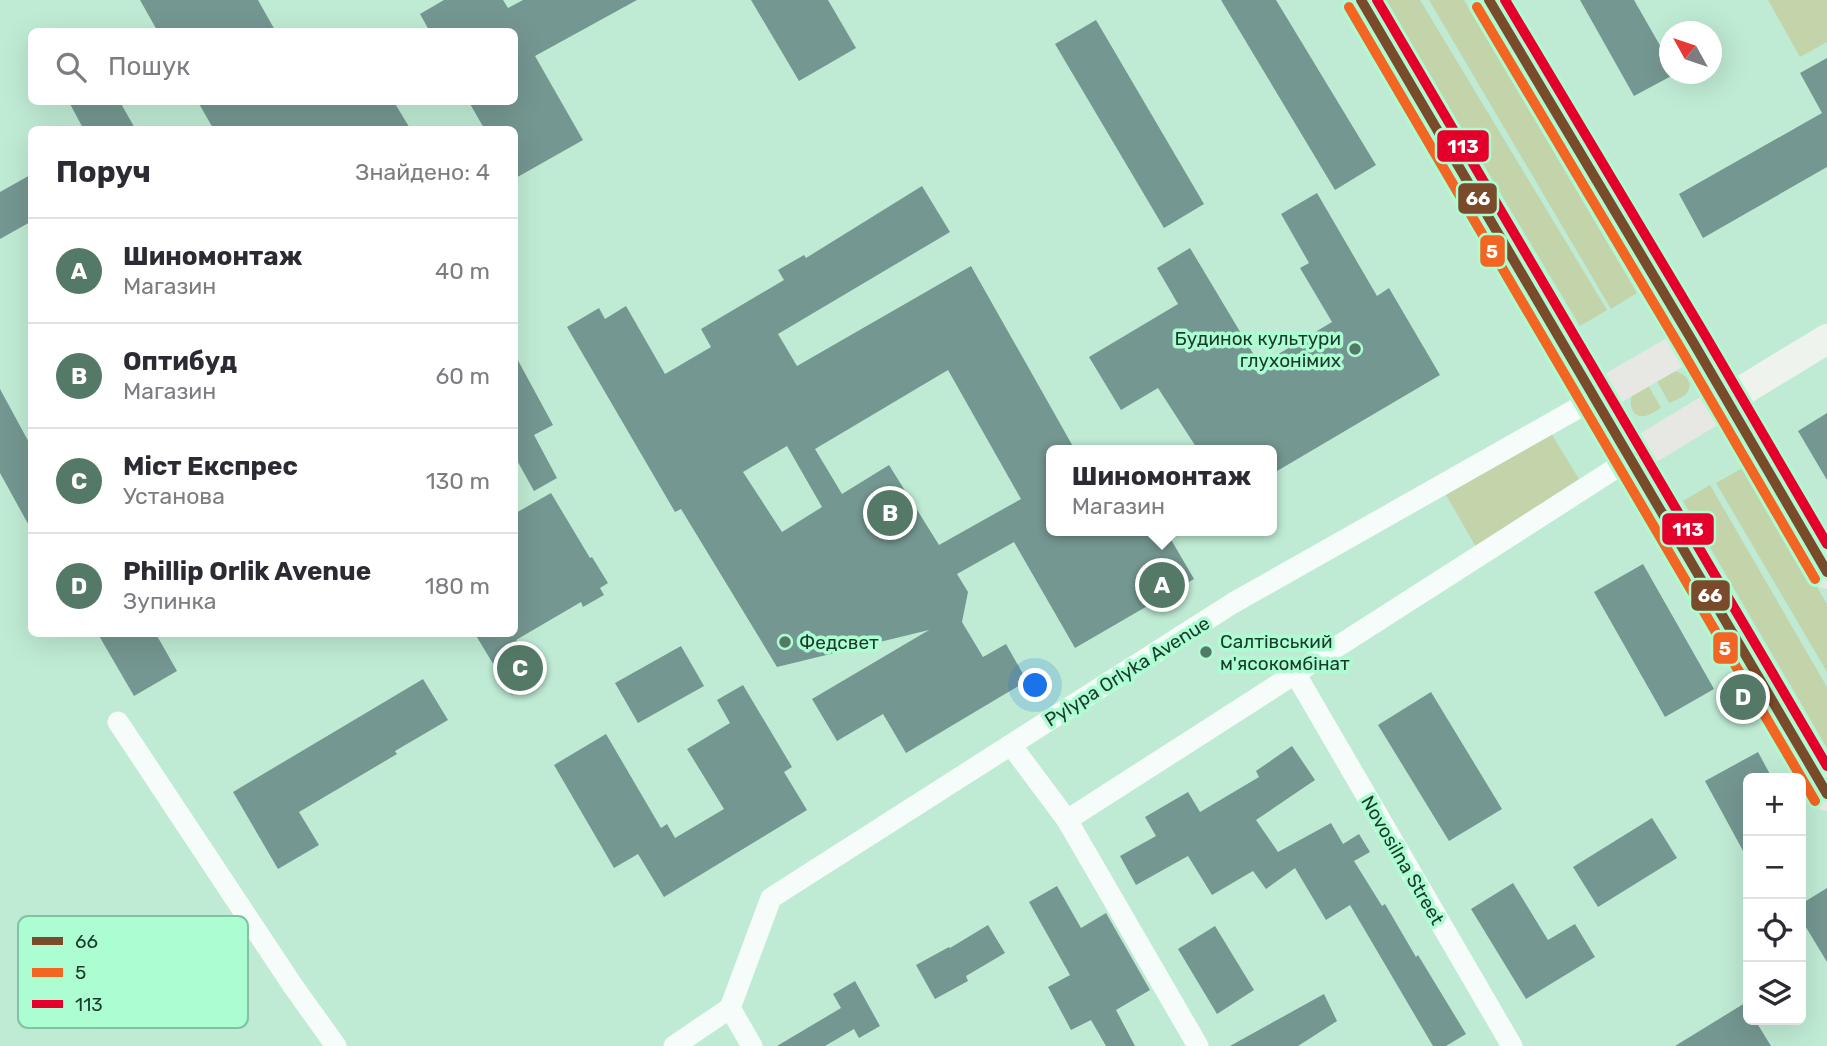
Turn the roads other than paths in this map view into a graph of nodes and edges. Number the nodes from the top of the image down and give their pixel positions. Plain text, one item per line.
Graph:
1 (1361, 0) edge
2 (1489, 0) edge
3 (1827, 340) edge
4 (1693, 342) junction
5 (1594, 399) junction
6 (1727, 400) junction
7 (1630, 459) junction
8 (1827, 572) edge
9 (1295, 673) junction
10 (118, 722) dead end
11 (1011, 745) junction
12 (1827, 794) edge
13 (1067, 820) junction
14 (247, 916) edge
15 (248, 918) edge
16 (730, 1008) junction
17 (336, 1046) edge
18 (674, 1046) edge
19 (752, 1046) edge
20 (1198, 1046) edge
21 (1512, 1046) edge

1 - 5 main road
2 - 4 main road
3 - 6 main road
4 - 5 main road
4 - 6 main road
5 - 7 main road
5 - 11 street, Pylypa Orlyka Avenue
6 - 7 main road
6 - 8 main road
7 - 9 street
7 - 12 main road
9 - 13 street
9 - 21 street, Novosilna Street
10 - 14 street
11 - 13 street
11 - 16 street, Pylypa Orlyka Avenue
13 - 20 street
15 - 17 street
16 - 18 street
16 - 19 street

